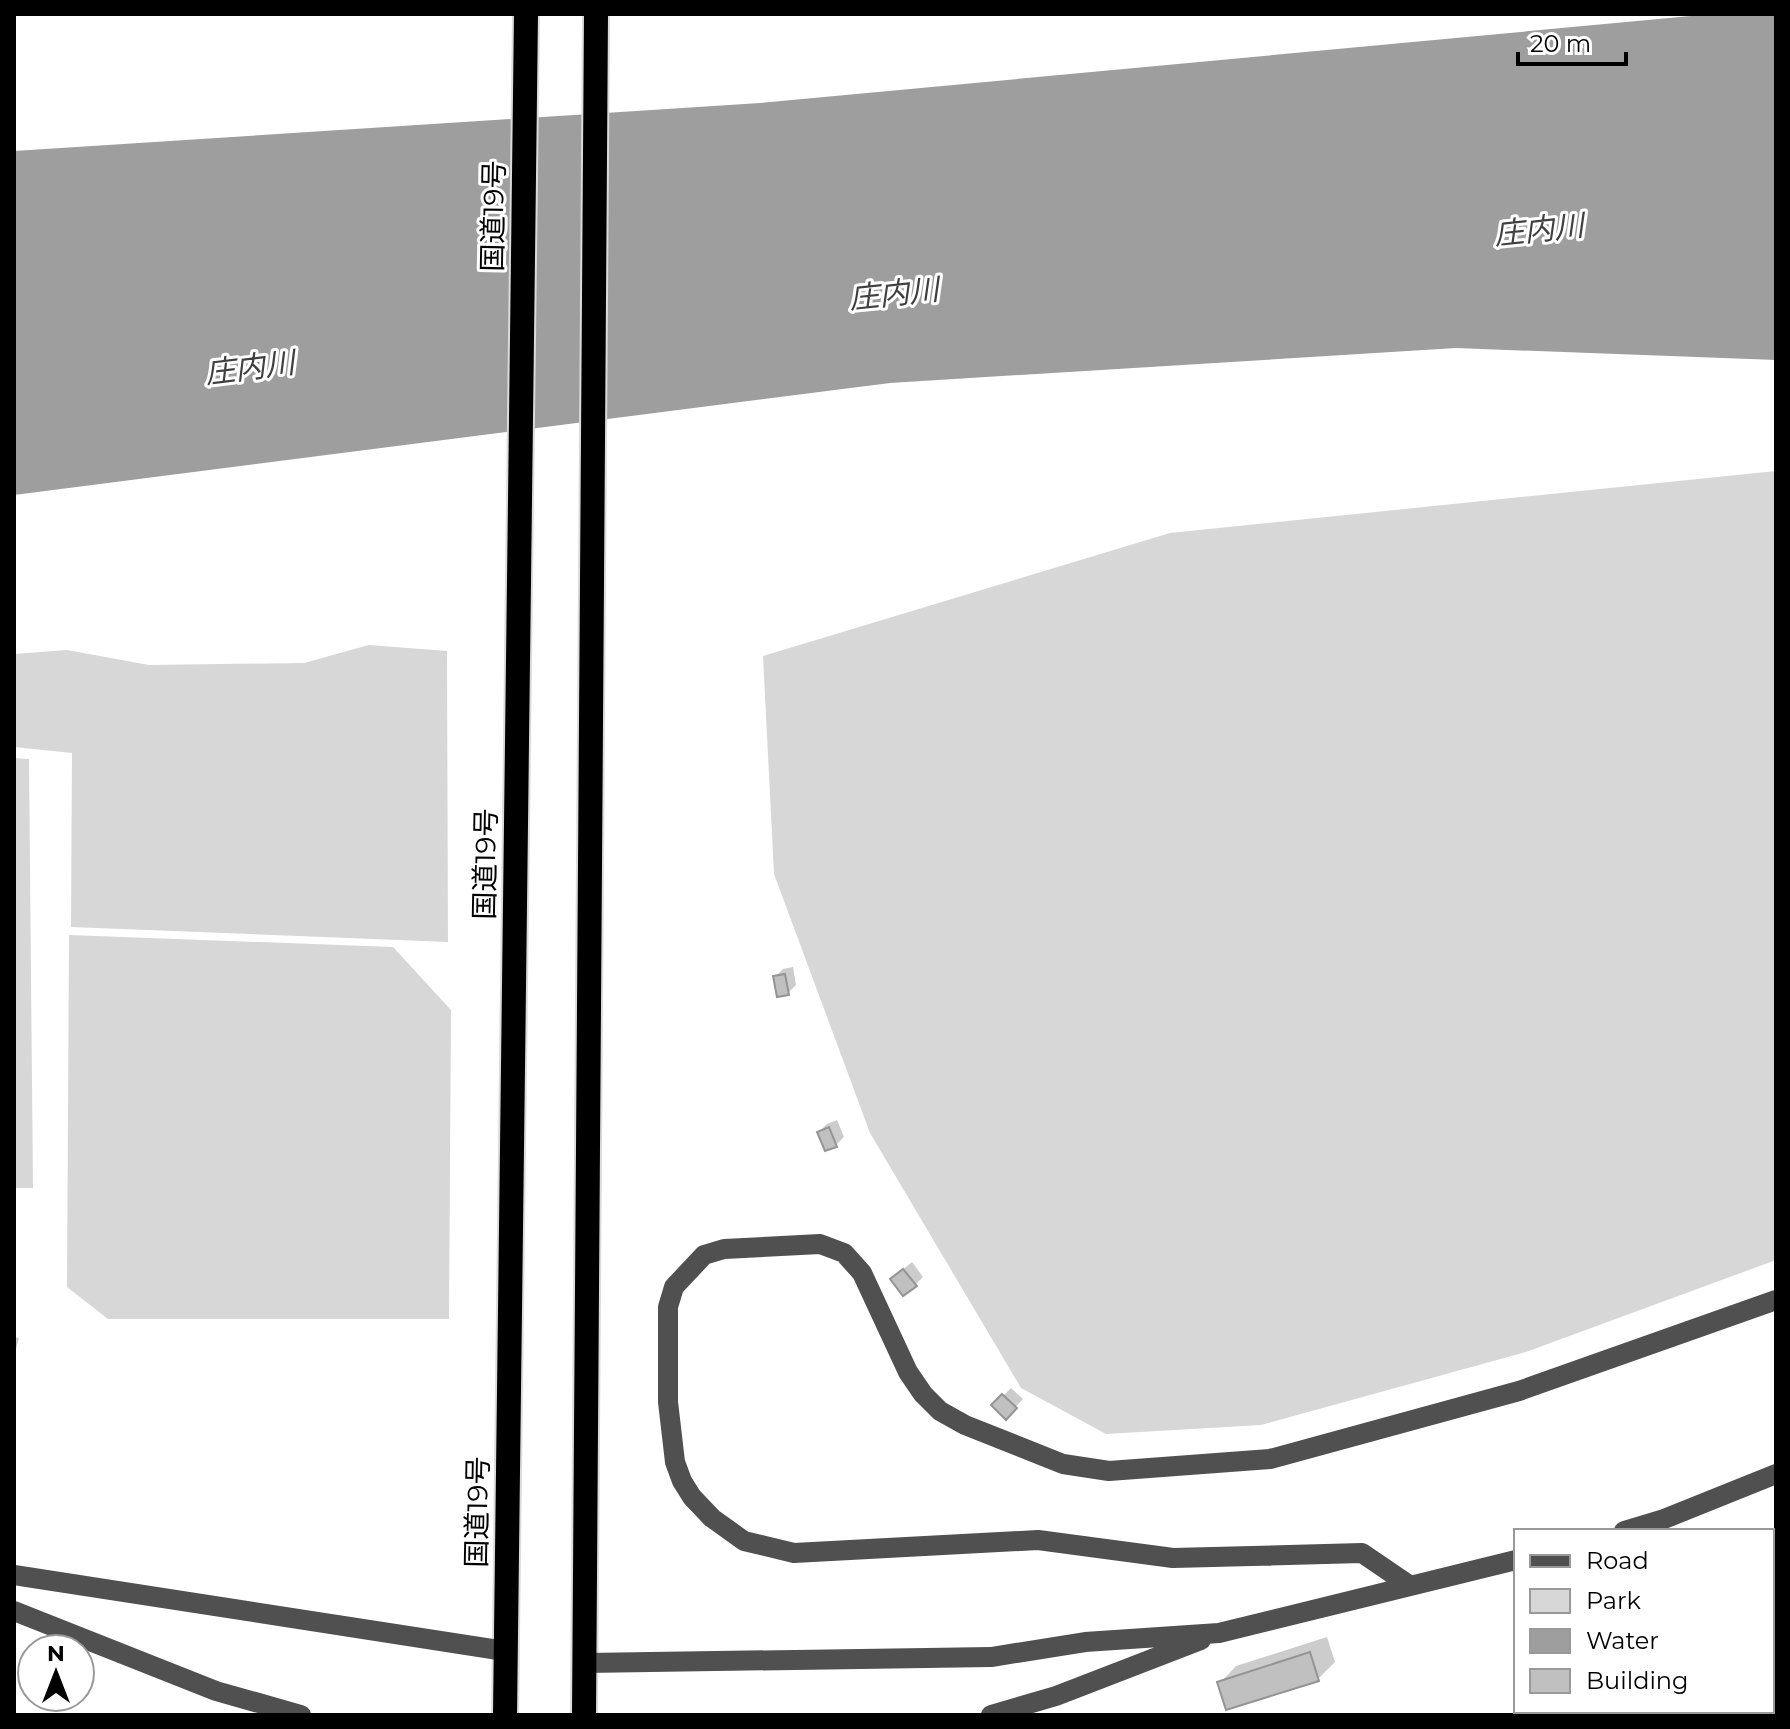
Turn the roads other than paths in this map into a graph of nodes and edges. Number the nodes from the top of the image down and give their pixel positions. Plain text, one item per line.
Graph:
1 (526, 14) edge
2 (596, 14) edge
3 (1776, 1300) edge
4 (1776, 1474) edge
5 (1631, 1529) edge
6 (1514, 1560) edge
7 (14, 1575) edge
8 (1409, 1585) junction
9 (14, 1611) edge
10 (1219, 1633) junction
11 (505, 1651) junction
12 (586, 1663) junction
13 (301, 1715) edge
14 (505, 1715) edge
15 (584, 1715) edge
16 (991, 1715) edge

1 - 11 highway, 国道19号
2 - 12 highway
3 - 8 street
4 - 5 street
6 - 8 street
7 - 11 street
8 - 10 street
9 - 13 street
10 - 12 street
10 - 16 street
11 - 14 highway, 国道19号
12 - 15 highway

